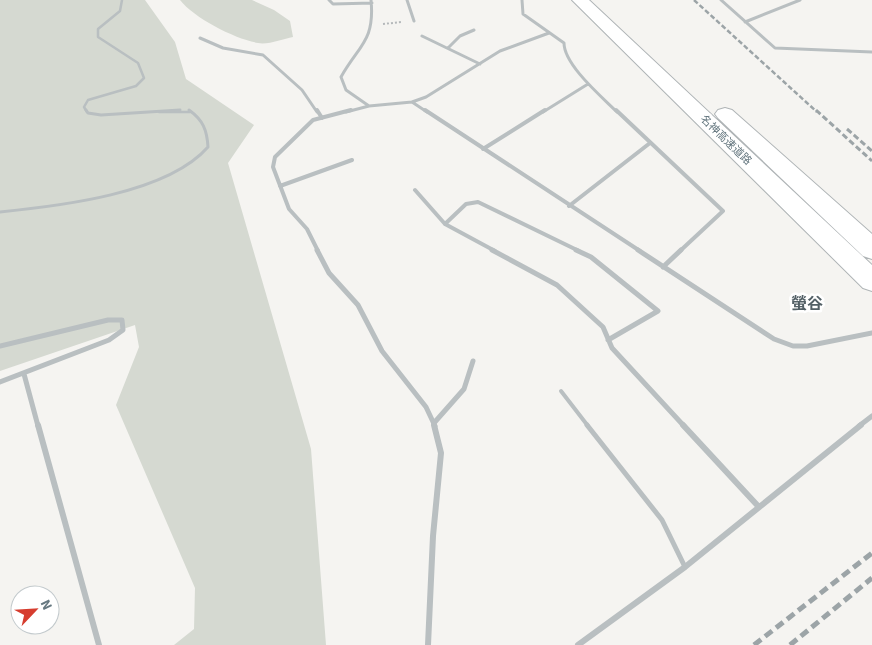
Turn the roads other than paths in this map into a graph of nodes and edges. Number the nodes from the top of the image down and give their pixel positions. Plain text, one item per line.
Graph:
1 (122, 0) edge
2 (329, 0) edge
3 (407, 0) edge
4 (522, 0) edge
5 (580, 0) edge
6 (601, 0) edge
7 (721, 0) edge
8 (786, 0) edge
9 (800, 0) edge
10 (372, 2) edge
11 (792, 4) junction
12 (414, 21) road end
13 (745, 22) junction
14 (474, 30) dead end
15 (549, 32) junction
16 (422, 36) dead end
17 (200, 38) dead end
18 (448, 48) junction
19 (872, 52) edge
20 (480, 64) junction
21 (588, 84) junction
22 (412, 102) junction
23 (369, 106) junction
24 (322, 118) junction
25 (650, 142) junction
26 (483, 149) junction
27 (352, 160) dead end
28 (280, 186) junction
29 (415, 190) dead end
30 (569, 206) junction
31 (0, 212) edge
32 (445, 224) junction
33 (861, 254) edge
34 (663, 267) junction
35 (872, 281) edge
36 (872, 333) edge
37 (608, 340) junction
38 (0, 346) edge
39 (473, 361) dead end
40 (24, 374) junction
41 (0, 382) edge
42 (561, 391) dead end
43 (872, 416) edge
44 (434, 423) junction
45 (758, 506) junction
46 (685, 567) junction
47 (99, 645) edge
48 (428, 645) edge
49 (578, 645) edge

1 - 31 lane
2 - 10 street
3 - 12 street
4 - 15 street
5 - 33 highway, 名神高速道路
6 - 33 highway, 名神高速道路
7 - 13 street
8 - 11 street
9 - 11 street
10 - 23 street
11 - 13 street
13 - 19 street
14 - 18 street
15 - 20 street
15 - 21 street
16 - 18 street
17 - 24 street
18 - 20 street
20 - 22 street
21 - 25 street
21 - 26 street
22 - 23 street
22 - 26 street
23 - 24 street
24 - 28 street
25 - 30 street
25 - 34 street
26 - 30 street
27 - 28 street
28 - 44 street
29 - 32 street
30 - 34 street
32 - 37 street
32 - 37 street
33 - 35 highway, 名神高速道路
34 - 36 street
37 - 45 street
38 - 40 street
39 - 44 street
40 - 41 street
40 - 47 street
42 - 46 lane
43 - 45 street
44 - 48 street
45 - 46 street
46 - 49 street

